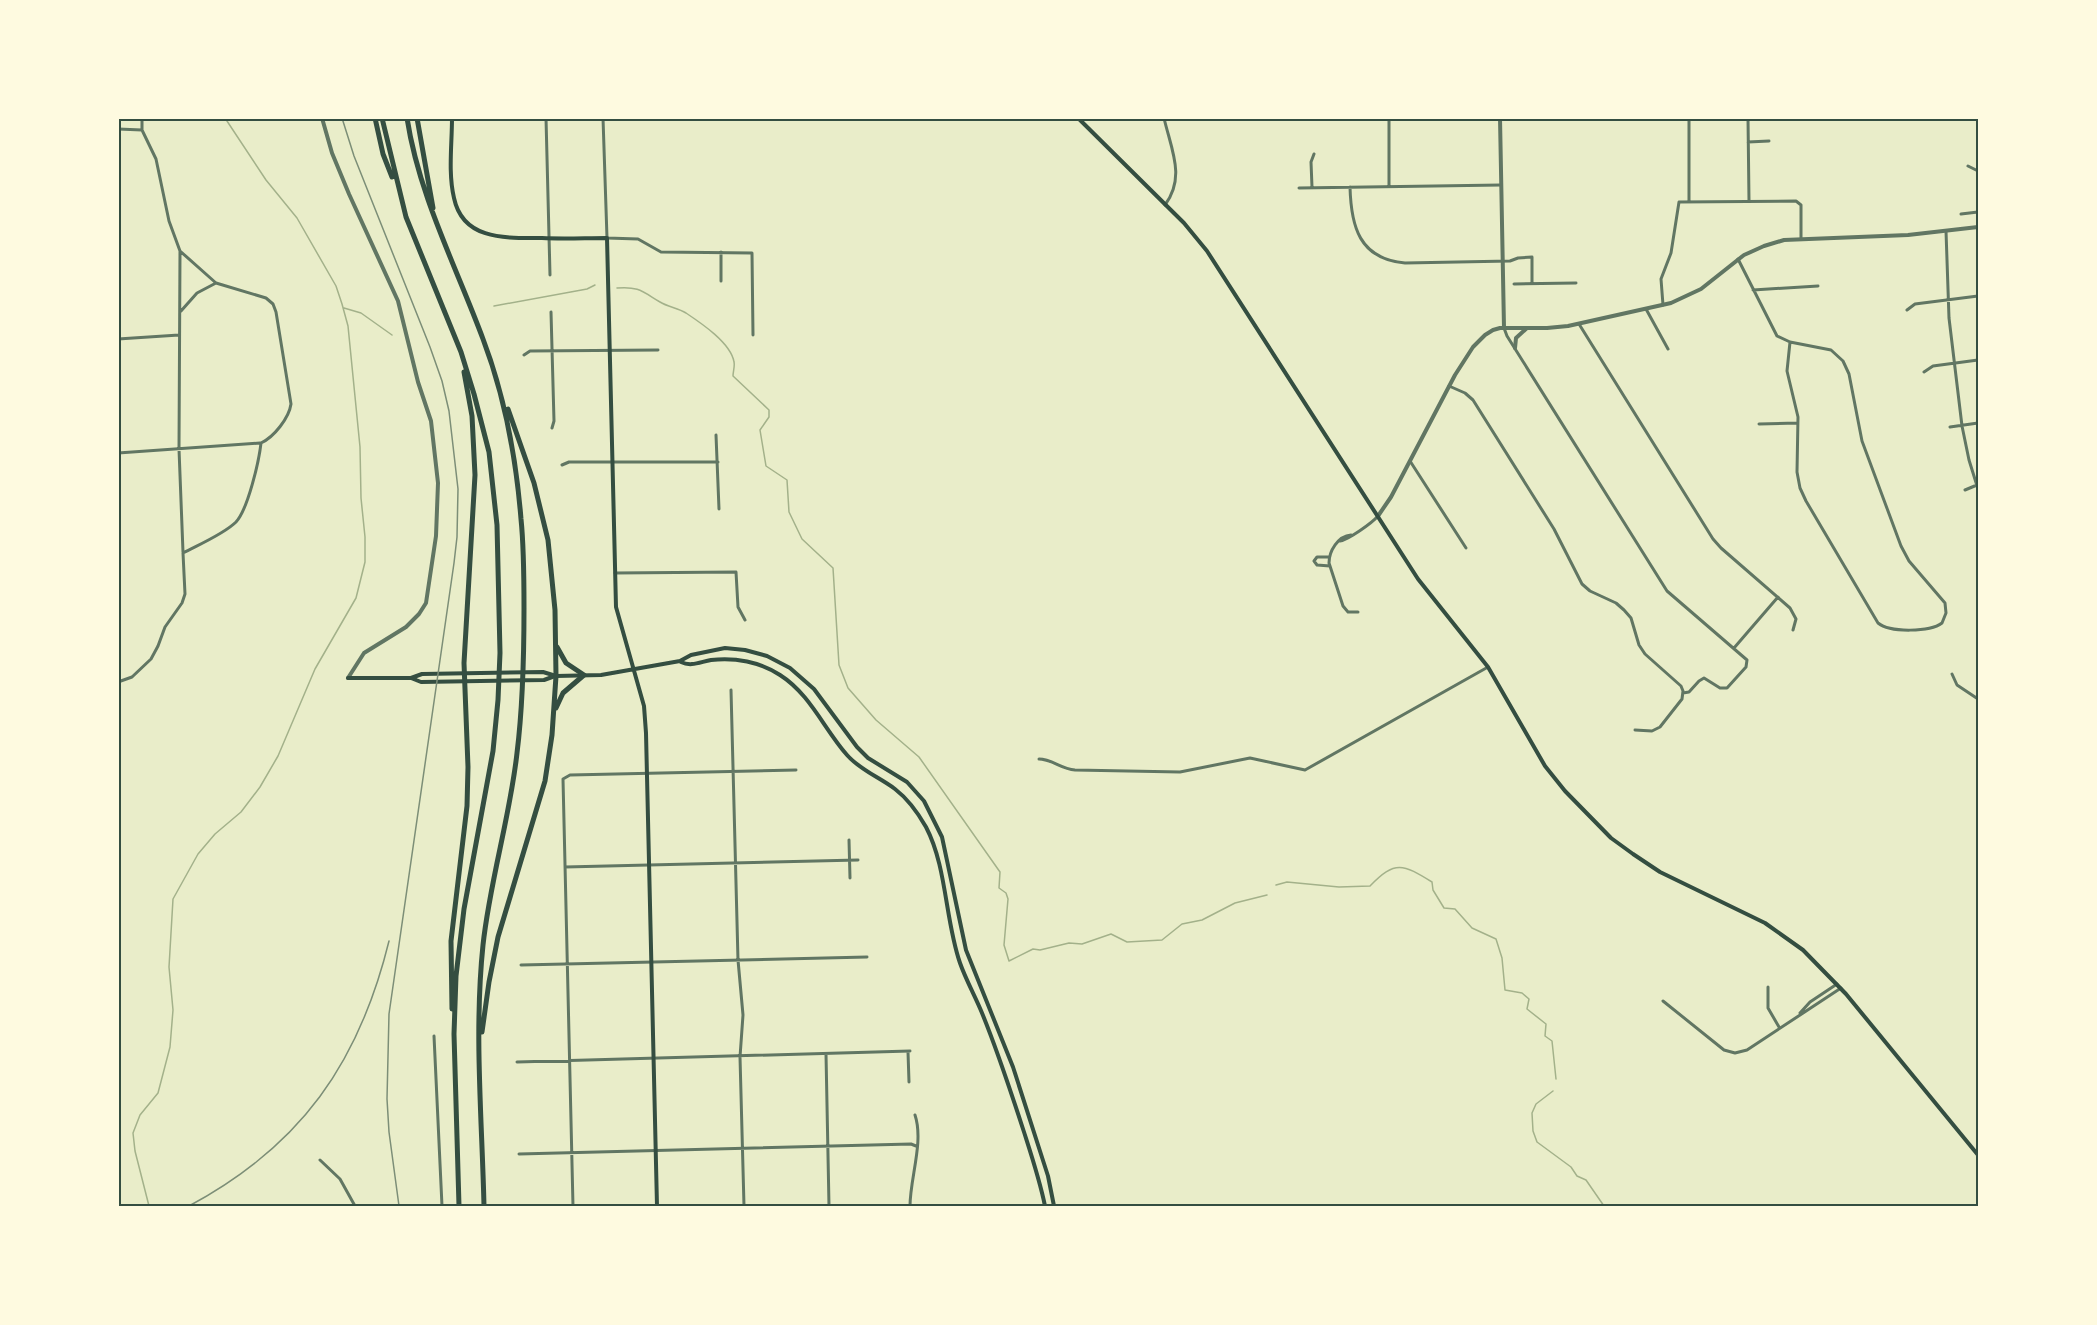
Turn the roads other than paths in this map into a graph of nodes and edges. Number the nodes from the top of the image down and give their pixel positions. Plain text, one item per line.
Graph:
1 (142, 118) edge
2 (322, 118) edge
3 (375, 118) edge
4 (382, 118) edge
5 (407, 118) edge
6 (417, 118) edge
7 (452, 118) edge
8 (546, 118) edge
9 (603, 118) edge
10 (1078, 118) edge
11 (1164, 118) edge
12 (1389, 118) edge
13 (1500, 118) edge
14 (1689, 118) edge
15 (1748, 118) edge
16 (118, 129) edge
17 (142, 130) junction
18 (1768, 141) dead end
19 (1748, 142) junction
20 (1314, 154) dead end
21 (1968, 166) dead end
22 (1978, 171) edge
23 (1501, 185) junction
24 (1350, 187) junction
25 (1389, 187) junction
26 (1299, 188) dead end
27 (1312, 188) junction
28 (398, 192) junction
29 (1749, 201) junction
30 (1689, 202) junction
31 (1166, 205) junction
32 (1978, 213) edge
33 (1961, 214) dead end
34 (435, 222) junction
35 (1978, 227) edge
36 (1946, 231) junction
37 (549, 238) junction
38 (607, 238) junction
39 (1801, 238) junction
40 (180, 251) junction
41 (721, 252) junction
42 (1737, 259) junction
43 (1502, 261) junction
44 (550, 275) dead end
45 (721, 281) dead end
46 (216, 283) junction
47 (1575, 283) dead end
48 (1514, 284) dead end
49 (1532, 284) junction
50 (1818, 286) dead end
51 (1753, 290) junction
52 (1978, 296) edge
53 (1947, 300) junction
54 (1663, 306) junction
55 (1646, 309) junction
56 (1907, 310) dead end
57 (181, 311) junction
58 (551, 312) dead end
59 (1579, 324) junction
60 (1504, 328) junction
61 (1528, 328) junction
62 (753, 334) dead end
63 (179, 335) junction
64 (118, 339) edge
65 (1790, 342) junction
66 (1515, 348) junction
67 (1668, 349) dead end
68 (658, 350) dead end
69 (610, 351) junction
70 (461, 352) junction
71 (553, 352) junction
72 (524, 355) dead end
73 (1978, 360) edge
74 (1954, 363) junction
75 (1924, 372) dead end
76 (497, 383) junction
77 (1449, 386) junction
78 (1797, 423) junction
79 (1978, 423) edge
80 (1759, 424) dead end
81 (1962, 426) junction
82 (1950, 427) dead end
83 (552, 428) dead end
84 (716, 435) dead end
85 (261, 443) junction
86 (179, 449) junction
87 (118, 453) edge
88 (1409, 460) junction
89 (612, 462) junction
90 (717, 462) junction
91 (562, 465) dead end
92 (1874, 474) junction
93 (1869, 476) dead end
94 (1978, 487) edge
95 (1965, 490) dead end
96 (719, 509) dead end
97 (1378, 516) junction
98 (1547, 518) junction
99 (1543, 521) dead end
100 (1466, 548) dead end
101 (183, 553) junction
102 (1329, 557) junction
103 (1330, 566) junction
104 (615, 573) junction
105 (1778, 597) junction
106 (1358, 612) dead end
107 (745, 620) dead end
108 (1942, 623) junction
109 (1946, 626) dead end
110 (1793, 630) dead end
111 (556, 643) junction
112 (1734, 648) junction
113 (680, 661) junction
114 (1488, 667) junction
115 (633, 670) junction
116 (464, 674) junction
117 (1952, 674) dead end
118 (584, 675) junction
119 (556, 676) junction
120 (348, 678) joint
121 (411, 678) junction
122 (464, 681) junction
123 (118, 682) edge
124 (731, 690) dead end
125 (1683, 693) junction
126 (1978, 699) edge
127 (554, 718) junction
128 (1635, 730) dead end
129 (1038, 759) dead end
130 (733, 770) junction
131 (796, 770) dead end
132 (648, 772) junction
133 (849, 840) dead end
134 (849, 860) junction
135 (858, 860) dead end
136 (736, 863) junction
137 (650, 865) junction
138 (565, 867) junction
139 (850, 878) dead end
140 (867, 957) dead end
141 (738, 960) junction
142 (653, 962) junction
143 (567, 964) junction
144 (521, 965) dead end
145 (1839, 986) junction
146 (1768, 987) dead end
147 (1820, 995) junction
148 (1824, 999) junction
149 (1663, 1001) dead end
150 (1800, 1013) junction
151 (1779, 1028) junction
152 (454, 1034) junction
153 (434, 1036) dead end
154 (826, 1054) junction
155 (740, 1057) junction
156 (654, 1058) junction
157 (568, 1060) junction
158 (517, 1062) dead end
159 (480, 1064) junction
160 (909, 1082) dead end
161 (915, 1115) dead end
162 (916, 1146) junction
163 (828, 1147) junction
164 (743, 1149) junction
165 (656, 1151) junction
166 (571, 1153) junction
167 (519, 1155) dead end
168 (1978, 1155) edge
169 (320, 1160) dead end
170 (355, 1206) edge
171 (442, 1206) edge
172 (459, 1206) edge
173 (484, 1206) edge
174 (573, 1206) edge
175 (657, 1206) edge
176 (744, 1206) edge
177 (829, 1206) edge
178 (910, 1206) edge
179 (1045, 1206) edge
180 (1054, 1206) edge

1 - 17 street
2 - 120 street
3 - 28 highway
4 - 28 highway
5 - 34 highway
6 - 34 highway
7 - 37 main road
8 - 37 street
9 - 38 street
10 - 31 main road
11 - 31 street
12 - 25 street
13 - 23 street
14 - 30 street
15 - 19 street
16 - 17 street
17 - 40 street
18 - 19 street
19 - 29 street
20 - 27 street
21 - 22 street
23 - 25 street
23 - 43 street
24 - 25 street
24 - 27 street
24 - 43 street
26 - 27 street
28 - 70 highway
29 - 30 street
29 - 39 street
30 - 54 street
31 - 97 main road
32 - 33 street
34 - 76 highway
35 - 36 street
36 - 39 street
36 - 53 street
37 - 38 main road
37 - 44 street
38 - 41 street
38 - 69 main road
39 - 42 street
40 - 46 street
40 - 57 street
41 - 45 street
41 - 62 street
42 - 51 street
42 - 54 street
43 - 49 street
43 - 60 street
46 - 57 street
46 - 85 street
47 - 49 street
48 - 49 street
50 - 51 street
51 - 65 street
52 - 53 street
53 - 56 street
53 - 74 street
54 - 55 street
55 - 59 street
55 - 67 street
57 - 63 street
58 - 71 street
59 - 61 street
59 - 105 street
60 - 61 street
60 - 66 street
60 - 77 street
61 - 66 street
63 - 64 street
63 - 86 street
65 - 78 street
65 - 92 street
66 - 112 street
68 - 69 street
69 - 71 street
69 - 89 main road
70 - 116 highway
70 - 152 highway
71 - 72 street
71 - 83 street
73 - 74 street
74 - 75 street
74 - 81 street
76 - 111 highway
76 - 159 highway
77 - 88 street
77 - 98 street
78 - 80 street
78 - 108 street
79 - 81 street
81 - 82 street
81 - 94 street
84 - 90 street
85 - 86 street
85 - 101 street
86 - 87 street
86 - 101 street
88 - 97 street
88 - 100 street
89 - 90 street
89 - 91 street
89 - 104 main road
90 - 96 street
92 - 93 street
92 - 108 street
94 - 95 street
97 - 102 street
97 - 114 main road
98 - 99 street
98 - 125 street
101 - 123 street
102 - 103 street
102 - 103 street
103 - 106 street
104 - 107 street
104 - 115 main road
105 - 110 street
105 - 112 street
108 - 109 street
111 - 118 highway
111 - 119 highway
112 - 125 street
113 - 115 main road
113 - 179 main road
113 - 180 main road
114 - 129 street
114 - 145 main road
115 - 118 main road
115 - 132 main road
116 - 119 main road
116 - 121 main road
116 - 122 highway
117 - 126 street
118 - 119 main road
118 - 127 highway
119 - 122 main road
119 - 127 highway
120 - 121 main road
121 - 122 main road
122 - 152 highway
124 - 130 street
125 - 128 street
127 - 159 highway
130 - 131 street
130 - 132 street
130 - 136 street
132 - 137 main road
132 - 138 street
133 - 134 street
134 - 135 street
134 - 136 street
134 - 139 street
136 - 137 street
136 - 141 street
137 - 138 street
137 - 142 main road
138 - 143 street
140 - 141 street
141 - 142 street
141 - 155 street
142 - 143 street
142 - 156 main road
143 - 144 street
143 - 157 street
145 - 147 street
145 - 148 street
145 - 168 main road
146 - 151 street
147 - 148 street
147 - 150 street
148 - 150 street
149 - 151 street
150 - 151 street
152 - 172 highway
153 - 171 street
154 - 155 street
154 - 160 street
154 - 163 street
155 - 156 street
155 - 164 street
156 - 157 street
156 - 165 main road
157 - 158 street
157 - 166 street
159 - 173 highway
161 - 162 street
162 - 163 street
162 - 178 street
163 - 164 street
163 - 177 street
164 - 165 street
164 - 176 street
165 - 166 street
165 - 175 main road
166 - 167 street
166 - 174 street
169 - 170 street

